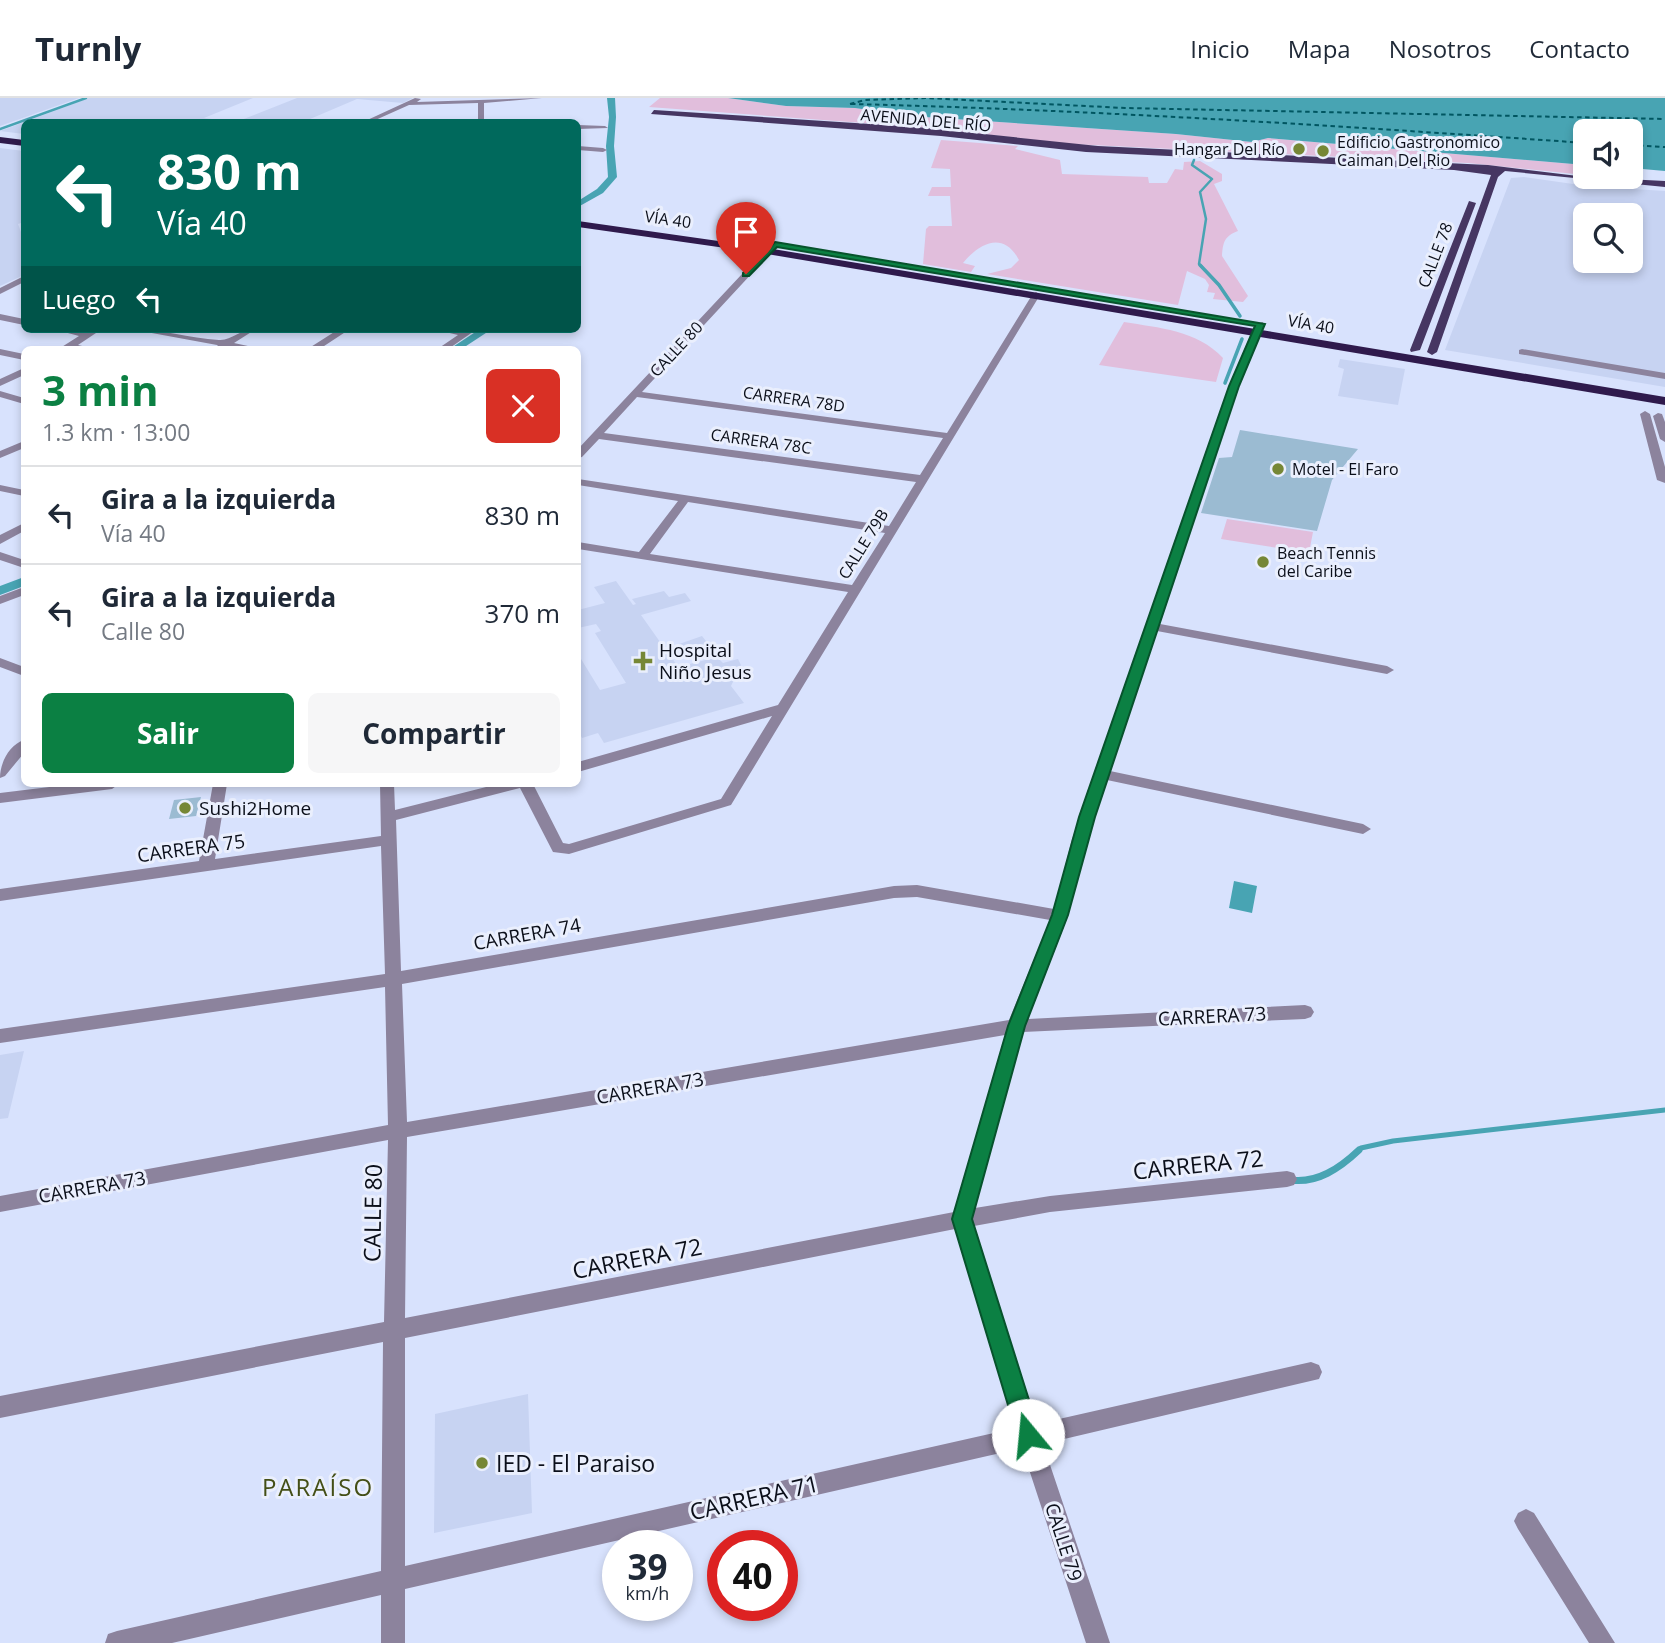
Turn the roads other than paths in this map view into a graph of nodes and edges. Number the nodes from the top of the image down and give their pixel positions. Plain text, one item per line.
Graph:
1 (419, 98) edge
2 (539, 98) edge
3 (481, 102) junction
4 (411, 104) junction
5 (374, 119) edge
6 (481, 119) edge
7 (817, 126) junction
8 (581, 127) edge
9 (605, 128) dead end
10 (927, 130) junction
11 (0, 137) edge
12 (21, 140) edge
13 (581, 148) edge
14 (603, 150) dead end
15 (1491, 172) junction
16 (1665, 185) edge
17 (581, 221) edge
18 (771, 248) junction
19 (908, 270) junction
20 (21, 280) edge
21 (0, 291) edge
22 (1036, 295) junction
23 (0, 317) edge
24 (21, 321) edge
25 (1259, 328) junction
26 (77, 333) edge
27 (90, 333) edge
28 (159, 333) edge
29 (244, 333) edge
30 (339, 333) edge
31 (466, 333) edge
32 (87, 335) junction
33 (224, 344) junction
34 (68, 346) edge
35 (220, 346) edge
36 (236, 346) edge
37 (317, 346) edge
38 (447, 346) edge
39 (1415, 350) junction
40 (0, 352) edge
41 (1432, 352) junction
42 (21, 356) edge
43 (1518, 364) junction
44 (21, 372) edge
45 (1665, 376) edge
46 (0, 383) edge
47 (1665, 391) edge
48 (0, 394) edge
49 (635, 394) junction
50 (21, 400) edge
51 (1665, 401) edge
52 (1645, 414) dead end
53 (1658, 416) dead end
54 (596, 435) junction
55 (949, 436) junction
56 (1665, 439) edge
57 (21, 445) edge
58 (581, 451) edge
59 (2, 452) edge
60 (922, 479) junction
61 (581, 482) edge
62 (1664, 484) edge
63 (0, 488) edge
64 (21, 492) edge
65 (684, 499) junction
66 (21, 528) edge
67 (890, 530) junction
68 (0, 540) edge
69 (581, 546) edge
70 (0, 556) edge
71 (642, 556) junction
72 (21, 563) edge
73 (854, 589) junction
74 (21, 592) edge
75 (0, 600) edge
76 (1152, 626) junction
77 (0, 662) edge
78 (1387, 670) dead end
79 (21, 671) edge
80 (783, 708) junction
81 (21, 748) edge
82 (581, 766) edge
83 (0, 773) edge
84 (1102, 774) junction
85 (90, 787) edge
86 (219, 787) edge
87 (387, 787) edge
88 (504, 787) edge
89 (528, 787) edge
90 (0, 799) edge
91 (387, 817) junction
92 (1363, 829) dead end
93 (387, 840) junction
94 (206, 867) junction
95 (0, 895) edge
96 (1060, 915) junction
97 (394, 979) junction
98 (1305, 1012) dead end
99 (1016, 1026) junction
100 (0, 1036) edge
101 (398, 1131) junction
102 (1287, 1179) dead end
103 (0, 1204) edge
104 (962, 1219) junction
105 (394, 1331) junction
106 (1311, 1372) dead end
107 (0, 1407) edge
108 (1028, 1435) junction
109 (1526, 1521) dead end
110 (393, 1580) junction
111 (117, 1643) edge
112 (393, 1643) edge
113 (1098, 1643) edge
114 (1604, 1643) edge

1 - 4 street
2 - 3 street
3 - 4 street
3 - 6 street
4 - 5 street
7 - 10 main road
7 - 10 main road, AVENIDA DEL RÍO
7 - 15 main road, AVENIDA DEL RÍO
8 - 9 street
10 - 15 main road, AVENIDA DEL RÍO
11 - 12 highway
13 - 14 street
15 - 16 main road, AVENIDA DEL RÍO
15 - 16 main road, AVENIDA DEL RÍO
15 - 39 main road, CALLE 78
15 - 41 main road, CALLE 78
17 - 18 highway, VÍA 40
18 - 19 highway, VÍA 40
18 - 49 street, CALLE 80
19 - 22 highway, VÍA 40
19 - 25 highway, VÍA 40
20 - 21 street
22 - 25 highway, VÍA 40
22 - 55 street, CALLE 79B
23 - 24 street
25 - 39 highway, VÍA 40
25 - 43 highway, VÍA 40
25 - 76 street
26 - 32 street
27 - 32 street
28 - 33 street
29 - 33 street
30 - 37 street
31 - 38 street
32 - 34 street
33 - 35 street
33 - 36 street
39 - 41 highway, VÍA 40
40 - 42 street
41 - 43 highway, VÍA 40
43 - 45 street
43 - 47 highway, VÍA 40
43 - 51 highway, VÍA 40
44 - 46 street
48 - 50 street
49 - 54 street, CALLE 80
49 - 55 street, CARRERA 78D
52 - 62 street
53 - 56 street
54 - 58 street, CALLE 80
54 - 60 street, CARRERA 78C
55 - 60 street, CALLE 79B
57 - 59 street
60 - 67 street, CALLE 79B
61 - 65 street
63 - 64 street
65 - 67 street
65 - 71 street
66 - 68 street
67 - 73 street, CALLE 79B
69 - 71 street
70 - 72 street
71 - 73 street
73 - 80 street, CALLE 79B
74 - 75 street
76 - 78 street
76 - 84 street
77 - 79 street
80 - 82 street
80 - 89 street, CALLE 79B
81 - 83 street
84 - 92 street
84 - 96 street
85 - 90 street
86 - 94 street
87 - 91 street, CALLE 80
88 - 91 street
91 - 93 street, CALLE 80
93 - 94 street, CARRERA 75
93 - 97 street, CALLE 80
94 - 95 street, CARRERA 75
96 - 97 street, CARRERA 74
96 - 99 street
97 - 100 street, CARRERA 74
97 - 101 street, CALLE 80
98 - 99 street, CARRERA 73
99 - 101 street, CARRERA 73
99 - 104 street
101 - 103 street, CARRERA 73
101 - 105 street, CALLE 80
102 - 104 street, CARRERA 72
104 - 105 street, CARRERA 72
104 - 108 street, CALLE 79
105 - 107 street, CARRERA 72
105 - 110 street, CALLE 80
106 - 108 street, CARRERA 71
108 - 110 street, CARRERA 71
108 - 113 street, CALLE 79
109 - 114 street
110 - 111 street, CARRERA 71
110 - 112 street, CALLE 80

